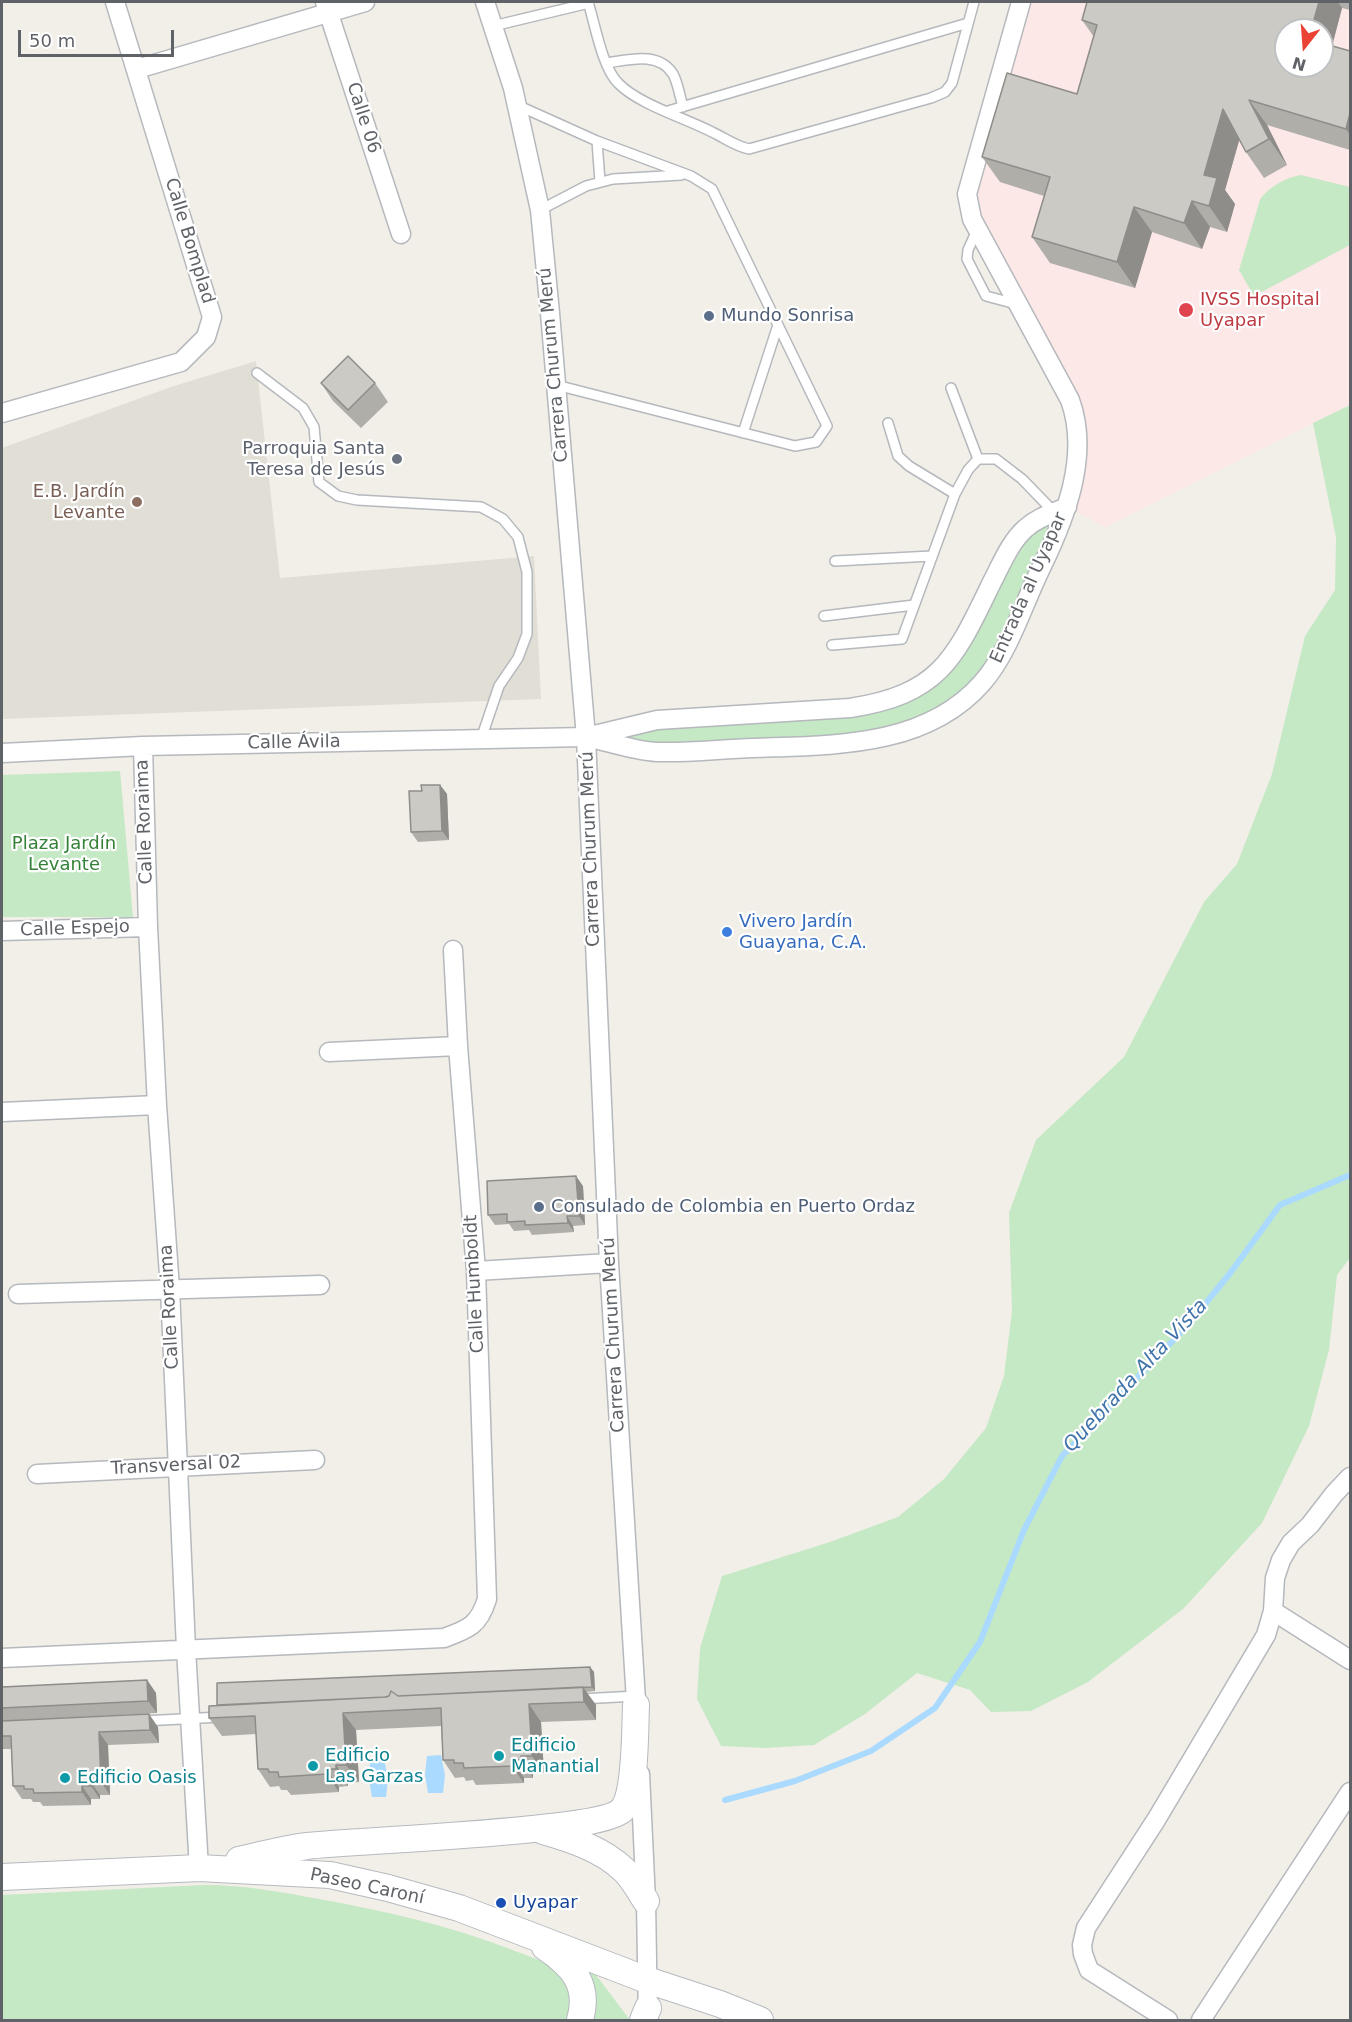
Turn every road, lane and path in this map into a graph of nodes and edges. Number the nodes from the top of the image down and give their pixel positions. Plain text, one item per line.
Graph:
1 (115, 2) edge
2 (365, 2) edge
3 (485, 2) edge
4 (588, 2) edge
5 (974, 2) edge
6 (1021, 2) edge
7 (327, 7) edge
8 (968, 23) junction
9 (493, 26) junction
10 (606, 63) junction
11 (137, 69) junction
12 (517, 105) junction
13 (683, 107) junction
14 (668, 111) junction
15 (597, 141) junction
16 (686, 175) junction
17 (600, 182) junction
18 (540, 210) junction
19 (978, 228) junction
20 (401, 234) dead end
21 (1019, 305) junction
22 (778, 325) junction
23 (257, 373) dead end
24 (556, 385) junction
25 (951, 388) dead end
26 (2, 413) edge
27 (888, 423) dead end
28 (743, 433) junction
29 (978, 459) junction
30 (955, 494) junction
31 (1060, 510) junction
32 (932, 556) junction
33 (835, 561) dead end
34 (914, 604) junction
35 (824, 616) dead end
36 (832, 645) dead end
37 (586, 737) junction
38 (481, 739) junction
39 (142, 746) junction
40 (2, 753) edge
41 (148, 927) junction
42 (2, 931) edge
43 (453, 950) dead end
44 (458, 1046) junction
45 (329, 1052) dead end
46 (157, 1105) junction
47 (2, 1112) edge
48 (609, 1263) junction
49 (476, 1271) junction
50 (320, 1285) dead end
51 (170, 1289) junction
52 (18, 1294) dead end
53 (315, 1460) dead end
54 (179, 1466) junction
55 (37, 1474) dead end
56 (1350, 1478) edge
57 (1273, 1611) junction
58 (186, 1649) junction
59 (2, 1658) edge
60 (1350, 1659) edge
61 (572, 1699) edge
62 (636, 1701) junction
63 (230, 1716) edge
64 (190, 1718) junction
65 (128, 1722) edge
66 (1350, 1792) edge
67 (536, 1829) junction
68 (199, 1868) junction
69 (2, 1877) edge
70 (646, 1901) junction
71 (525, 1932) junction
72 (647, 1980) junction
73 (646, 2016) edge
74 (580, 2020) edge
75 (760, 2020) edge
76 (1168, 2020) edge
77 (1201, 2020) edge

1 - 11 street, Calle Bomplad
2 - 7 street
3 - 9 street, Carrera Churum Merú
4 - 9 lane
4 - 10 lane
5 - 8 lane
6 - 19 street
7 - 11 street
7 - 20 street, Calle 06
8 - 13 lane
8 - 14 lane
9 - 12 street, Carrera Churum Merú
10 - 13 lane
10 - 14 lane
11 - 26 street, Calle Bomplad
12 - 15 lane
12 - 18 street, Carrera Churum Merú
13 - 14 lane
15 - 16 lane
15 - 17 lane
16 - 17 lane
16 - 22 lane
17 - 18 lane
18 - 24 street, Carrera Churum Merú
19 - 21 street
19 - 21 lane
21 - 31 street
22 - 28 lane
22 - 28 lane
23 - 38 lane
24 - 28 lane
24 - 37 street, Carrera Churum Merú
25 - 29 lane
27 - 30 lane
29 - 30 lane
29 - 31 lane
30 - 32 lane
31 - 37 street, Entrada al Uyapar
31 - 37 street, Entrada al Uyapar
32 - 33 lane
32 - 34 lane
34 - 35 lane
34 - 36 lane
37 - 38 street, Calle Ávila
37 - 48 street, Carrera Churum Merú
38 - 39 street, Calle Ávila
39 - 40 street, Calle Ávila
39 - 41 street, Calle Roraima
41 - 42 street, Calle Espejo
41 - 46 street, Calle Roraima
43 - 44 street, Calle Humboldt
44 - 45 street
44 - 49 street, Calle Humboldt
46 - 47 street
46 - 51 street, Calle Roraima
48 - 49 street
48 - 62 street, Carrera Churum Merú
49 - 58 street, Calle Humboldt
50 - 51 street
51 - 52 street
51 - 54 street, Calle Roraima
53 - 54 street, Transversal 02
54 - 55 street, Transversal 02
54 - 58 street, Calle Roraima
56 - 57 street
57 - 60 street
57 - 76 street
58 - 59 street
58 - 64 street, Calle Roraima
61 - 62 lane
62 - 67 street
62 - 70 street, Carrera Churum Merú
63 - 64 lane
64 - 65 lane
64 - 68 street, Calle Roraima
66 - 77 street
67 - 68 street
67 - 70 street
68 - 69 street, Paseo Caroní
68 - 71 street, Paseo Caroní
70 - 72 street, Carrera Churum Merú
71 - 72 street, Paseo Caroní
71 - 74 street
72 - 73 street
72 - 75 street, Paseo Caroní

